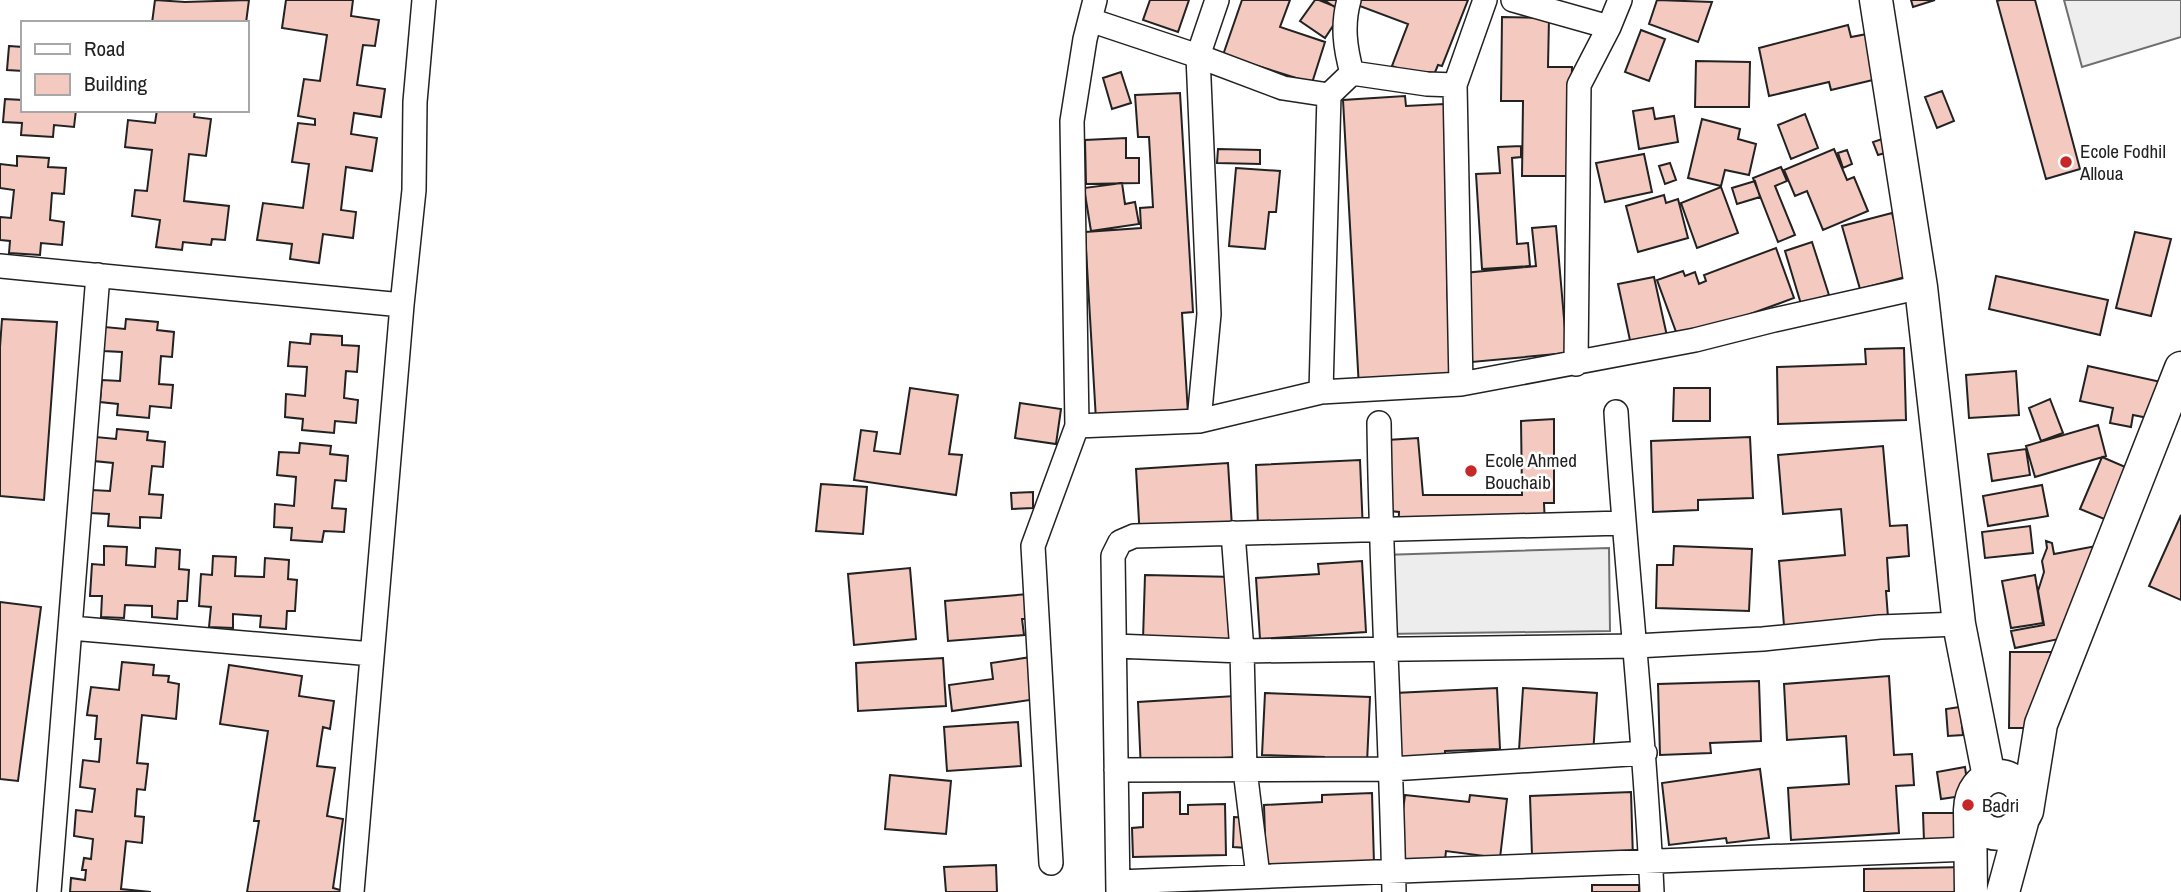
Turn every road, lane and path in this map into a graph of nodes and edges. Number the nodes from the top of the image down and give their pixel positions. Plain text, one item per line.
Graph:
1 (424, 0) edge
2 (1217, 0) edge
3 (1349, 0) edge
4 (1485, 0) edge
5 (1513, 0) edge
6 (1620, 0) edge
7 (1876, 0) edge
8 (1093, 10) edge
9 (1609, 27) junction
10 (1198, 56) junction
11 (1352, 73) junction
12 (1455, 85) junction
13 (1329, 95) junction
14 (0, 266) edge
15 (98, 275) junction
16 (1921, 288) junction
17 (402, 305) junction
18 (1576, 364) junction
19 (2181, 368) edge
20 (1461, 384) junction
21 (1321, 392) junction
22 (1616, 412) dead end
23 (1199, 421) junction
24 (1379, 423) dead end
25 (1077, 426) junction
26 (1623, 523) junction
27 (1380, 529) junction
28 (1233, 533) junction
29 (1959, 624) junction
30 (71, 628) junction
31 (1115, 646) junction
32 (1636, 646) junction
33 (1384, 648) junction
34 (1242, 651) junction
35 (372, 654) junction
36 (2041, 724) junction
37 (1644, 753) junction
38 (1391, 769) junction
39 (1116, 770) junction
40 (1245, 770) junction
41 (1992, 776) junction
42 (1970, 810) junction
43 (2025, 811) junction
44 (1970, 849) junction
45 (1651, 861) junction
46 (1051, 863) dead end
47 (1258, 877) junction
48 (1394, 882) edge
49 (1118, 887) edge
50 (49, 892) edge
51 (352, 892) edge
52 (1652, 892) edge
53 (1971, 892) edge
54 (2003, 892) edge

1 - 17 street
2 - 10 street
3 - 11 street
4 - 12 street
5 - 9 street
6 - 9 street
7 - 16 main road
8 - 10 street
8 - 25 street
9 - 18 street
10 - 13 street
10 - 23 street
11 - 12 street
11 - 13 street
12 - 20 street
13 - 21 street
14 - 15 street
15 - 17 street
15 - 30 street
16 - 18 street
16 - 29 main road
17 - 35 street
18 - 20 street
19 - 36 main road
20 - 21 street
21 - 23 street
22 - 26 street
23 - 25 street
24 - 27 street
25 - 46 street
26 - 27 street
26 - 32 street
27 - 28 street
27 - 33 street
28 - 31 street
28 - 34 street
29 - 32 street
29 - 41 main road
30 - 35 street
30 - 50 street
31 - 34 street
31 - 39 street
32 - 33 street
32 - 37 street
33 - 34 street
33 - 38 street
34 - 40 street
35 - 51 street
36 - 41 main road
36 - 43 main road
37 - 38 street
37 - 45 street
38 - 40 street
38 - 48 street
39 - 40 street
39 - 49 street
40 - 47 street
41 - 42 main road
41 - 43 main road
42 - 43 main road
42 - 44 main road
43 - 54 main road
44 - 45 street
44 - 53 main road
45 - 48 street
45 - 52 street
47 - 48 street
47 - 49 street

